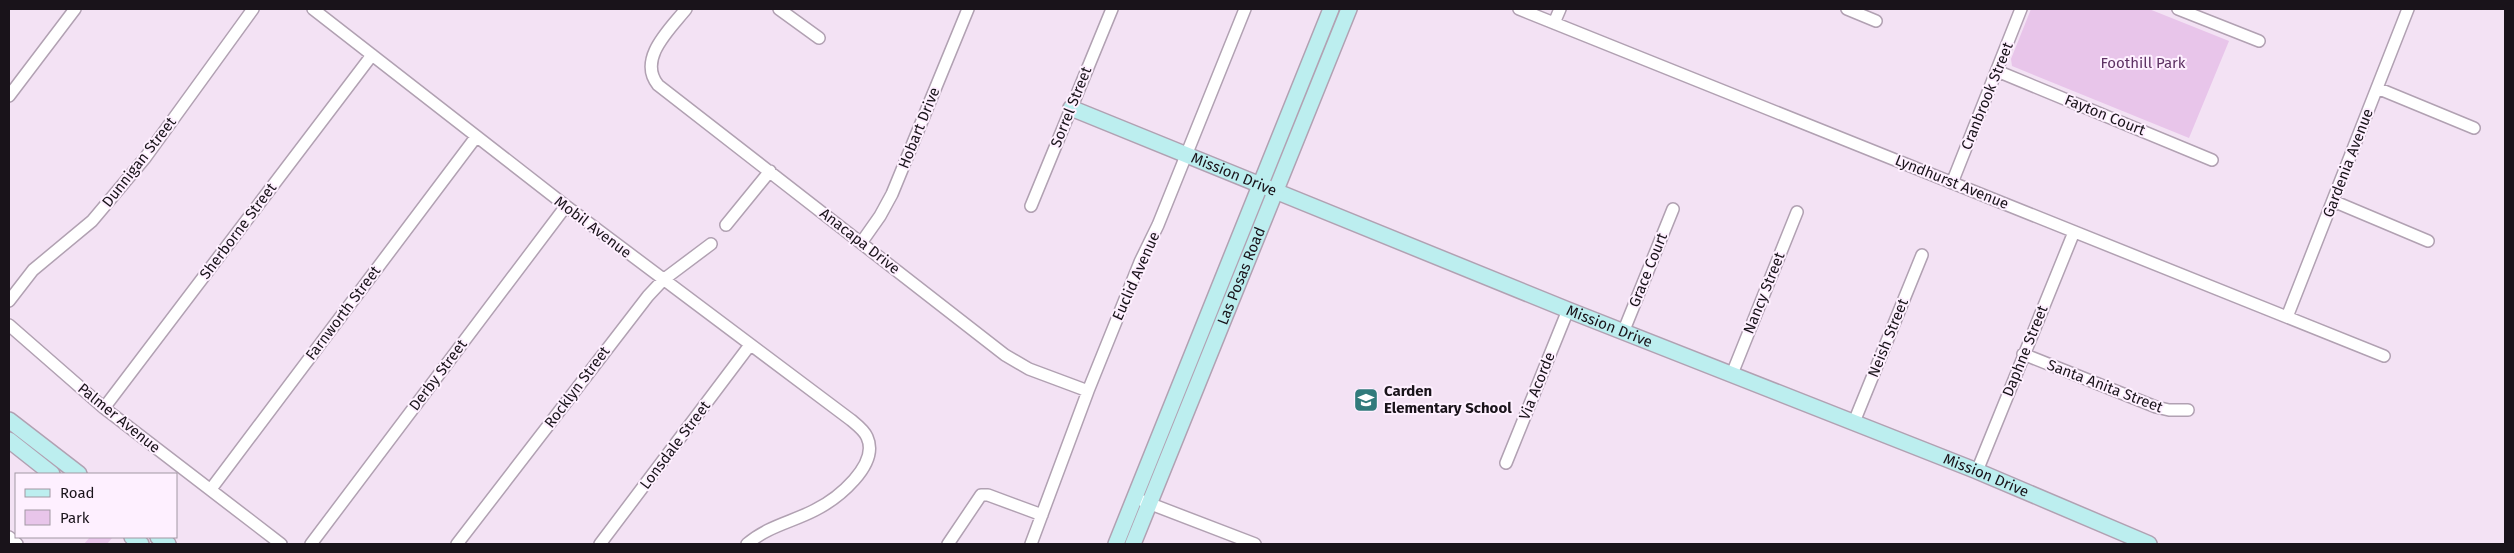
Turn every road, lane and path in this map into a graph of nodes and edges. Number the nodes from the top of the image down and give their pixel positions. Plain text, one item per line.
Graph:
1 (75, 9) edge
2 (253, 9) edge
3 (313, 9) edge
4 (686, 9) edge
5 (779, 9) edge
6 (968, 9) edge
7 (1112, 9) edge
8 (1245, 9) edge
9 (1331, 9) edge
10 (1348, 9) edge
11 (1519, 9) edge
12 (1560, 9) edge
13 (1846, 9) edge
14 (2021, 9) edge
15 (2178, 9) edge
16 (2408, 9) edge
17 (1876, 21) dead end
18 (1554, 23) junction
19 (819, 38) dead end
20 (2259, 41) dead end
21 (372, 54) junction
22 (1997, 71) junction
23 (2376, 88) junction
24 (9, 96) edge
25 (1071, 108) junction
26 (2474, 128) dead end
27 (476, 137) junction
28 (1186, 156) junction
29 (2212, 160) dead end
30 (770, 171) junction
31 (1952, 183) junction
32 (1261, 184) junction
33 (1276, 190) junction
34 (2333, 201) junction
35 (566, 206) junction
36 (1031, 206) dead end
37 (1673, 209) dead end
38 (1797, 212) dead end
39 (726, 225) dead end
40 (2074, 232) junction
41 (2428, 241) dead end
42 (861, 243) junction
43 (711, 244) dead end
44 (1922, 255) dead end
45 (663, 280) junction
46 (9, 301) edge
47 (1568, 310) junction
48 (2286, 317) junction
49 (9, 325) edge
50 (1624, 330) junction
51 (750, 345) junction
52 (2023, 354) junction
53 (2384, 356) dead end
54 (1732, 374) junction
55 (1088, 391) junction
56 (104, 408) junction
57 (2188, 410) dead end
58 (9, 420) edge
59 (1854, 422) junction
60 (9, 440) edge
61 (1506, 463) dead end
62 (1976, 471) junction
63 (51, 473) edge
64 (78, 473) edge
65 (211, 489) junction
66 (1134, 498) junction
67 (1149, 503) junction
68 (1042, 515) junction
69 (9, 538) edge
70 (17, 544) edge
71 (281, 544) edge
72 (311, 544) edge
73 (457, 544) edge
74 (600, 544) edge
75 (747, 544) edge
76 (948, 544) edge
77 (1031, 544) edge
78 (1116, 544) edge
79 (1133, 544) edge
80 (1254, 544) edge
81 (2149, 544) edge

1 - 24 street
2 - 46 street, Dunnigan Street
3 - 21 street, Mobil Avenue
4 - 30 street, Anacapa Drive
5 - 19 street
6 - 42 street, Hobart Drive
7 - 25 street, Sorrel Street
8 - 28 street, Euclid Avenue
9 - 32 main road, Las Posas Road
10 - 33 main road, Las Posas Road
11 - 18 street, Lyndhurst Avenue
12 - 18 street
13 - 17 street
14 - 22 street, Cranbrook Street
15 - 20 street
16 - 23 street, Gardenia Avenue
18 - 31 street, Lyndhurst Avenue
21 - 27 street, Mobil Avenue
21 - 56 street, Sherborne Street
22 - 29 street, Fayton Court
22 - 31 street, Cranbrook Street
23 - 26 street
23 - 34 street, Gardenia Avenue
25 - 28 main road, Mission Drive
25 - 36 street, Sorrel Street
27 - 35 street, Mobil Avenue
27 - 65 street, Farnworth Street
28 - 32 main road, Mission Drive
28 - 55 street, Euclid Avenue
30 - 39 street
30 - 42 street, Anacapa Drive
31 - 40 street, Lyndhurst Avenue
32 - 33 main road, Mission Drive
32 - 66 main road, Las Posas Road
33 - 47 main road, Mission Drive
33 - 67 main road, Las Posas Road
34 - 41 street
34 - 48 street, Gardenia Avenue
35 - 45 street, Mobil Avenue
35 - 72 street, Derby Street
37 - 50 street, Grace Court
38 - 54 street, Nancy Street
40 - 48 street, Lyndhurst Avenue
40 - 52 street, Daphne Street
42 - 55 street, Anacapa Drive
43 - 45 street, Rocklyn Street
44 - 59 street, Neish Street
45 - 51 street, Mobil Avenue
45 - 73 street, Rocklyn Street
47 - 50 main road, Mission Drive
47 - 61 street, Via Acorde
48 - 53 street, Lyndhurst Avenue
49 - 56 street, Palmer Avenue
50 - 54 main road, Mission Drive
51 - 74 street, Lonsdale Street
51 - 75 street, Mobil Avenue
52 - 57 street, Santa Anita Street
52 - 62 street, Daphne Street
54 - 59 main road, Mission Drive
55 - 68 street, Euclid Avenue
56 - 65 street, Palmer Avenue
58 - 64 main road
59 - 62 main road, Mission Drive
60 - 63 main road
62 - 81 main road, Mission Drive
65 - 71 street, Palmer Avenue
66 - 67 street
66 - 78 main road, Las Posas Road
67 - 79 main road, Las Posas Road
67 - 80 street
68 - 76 street
68 - 77 street, Euclid Avenue
69 - 70 street

